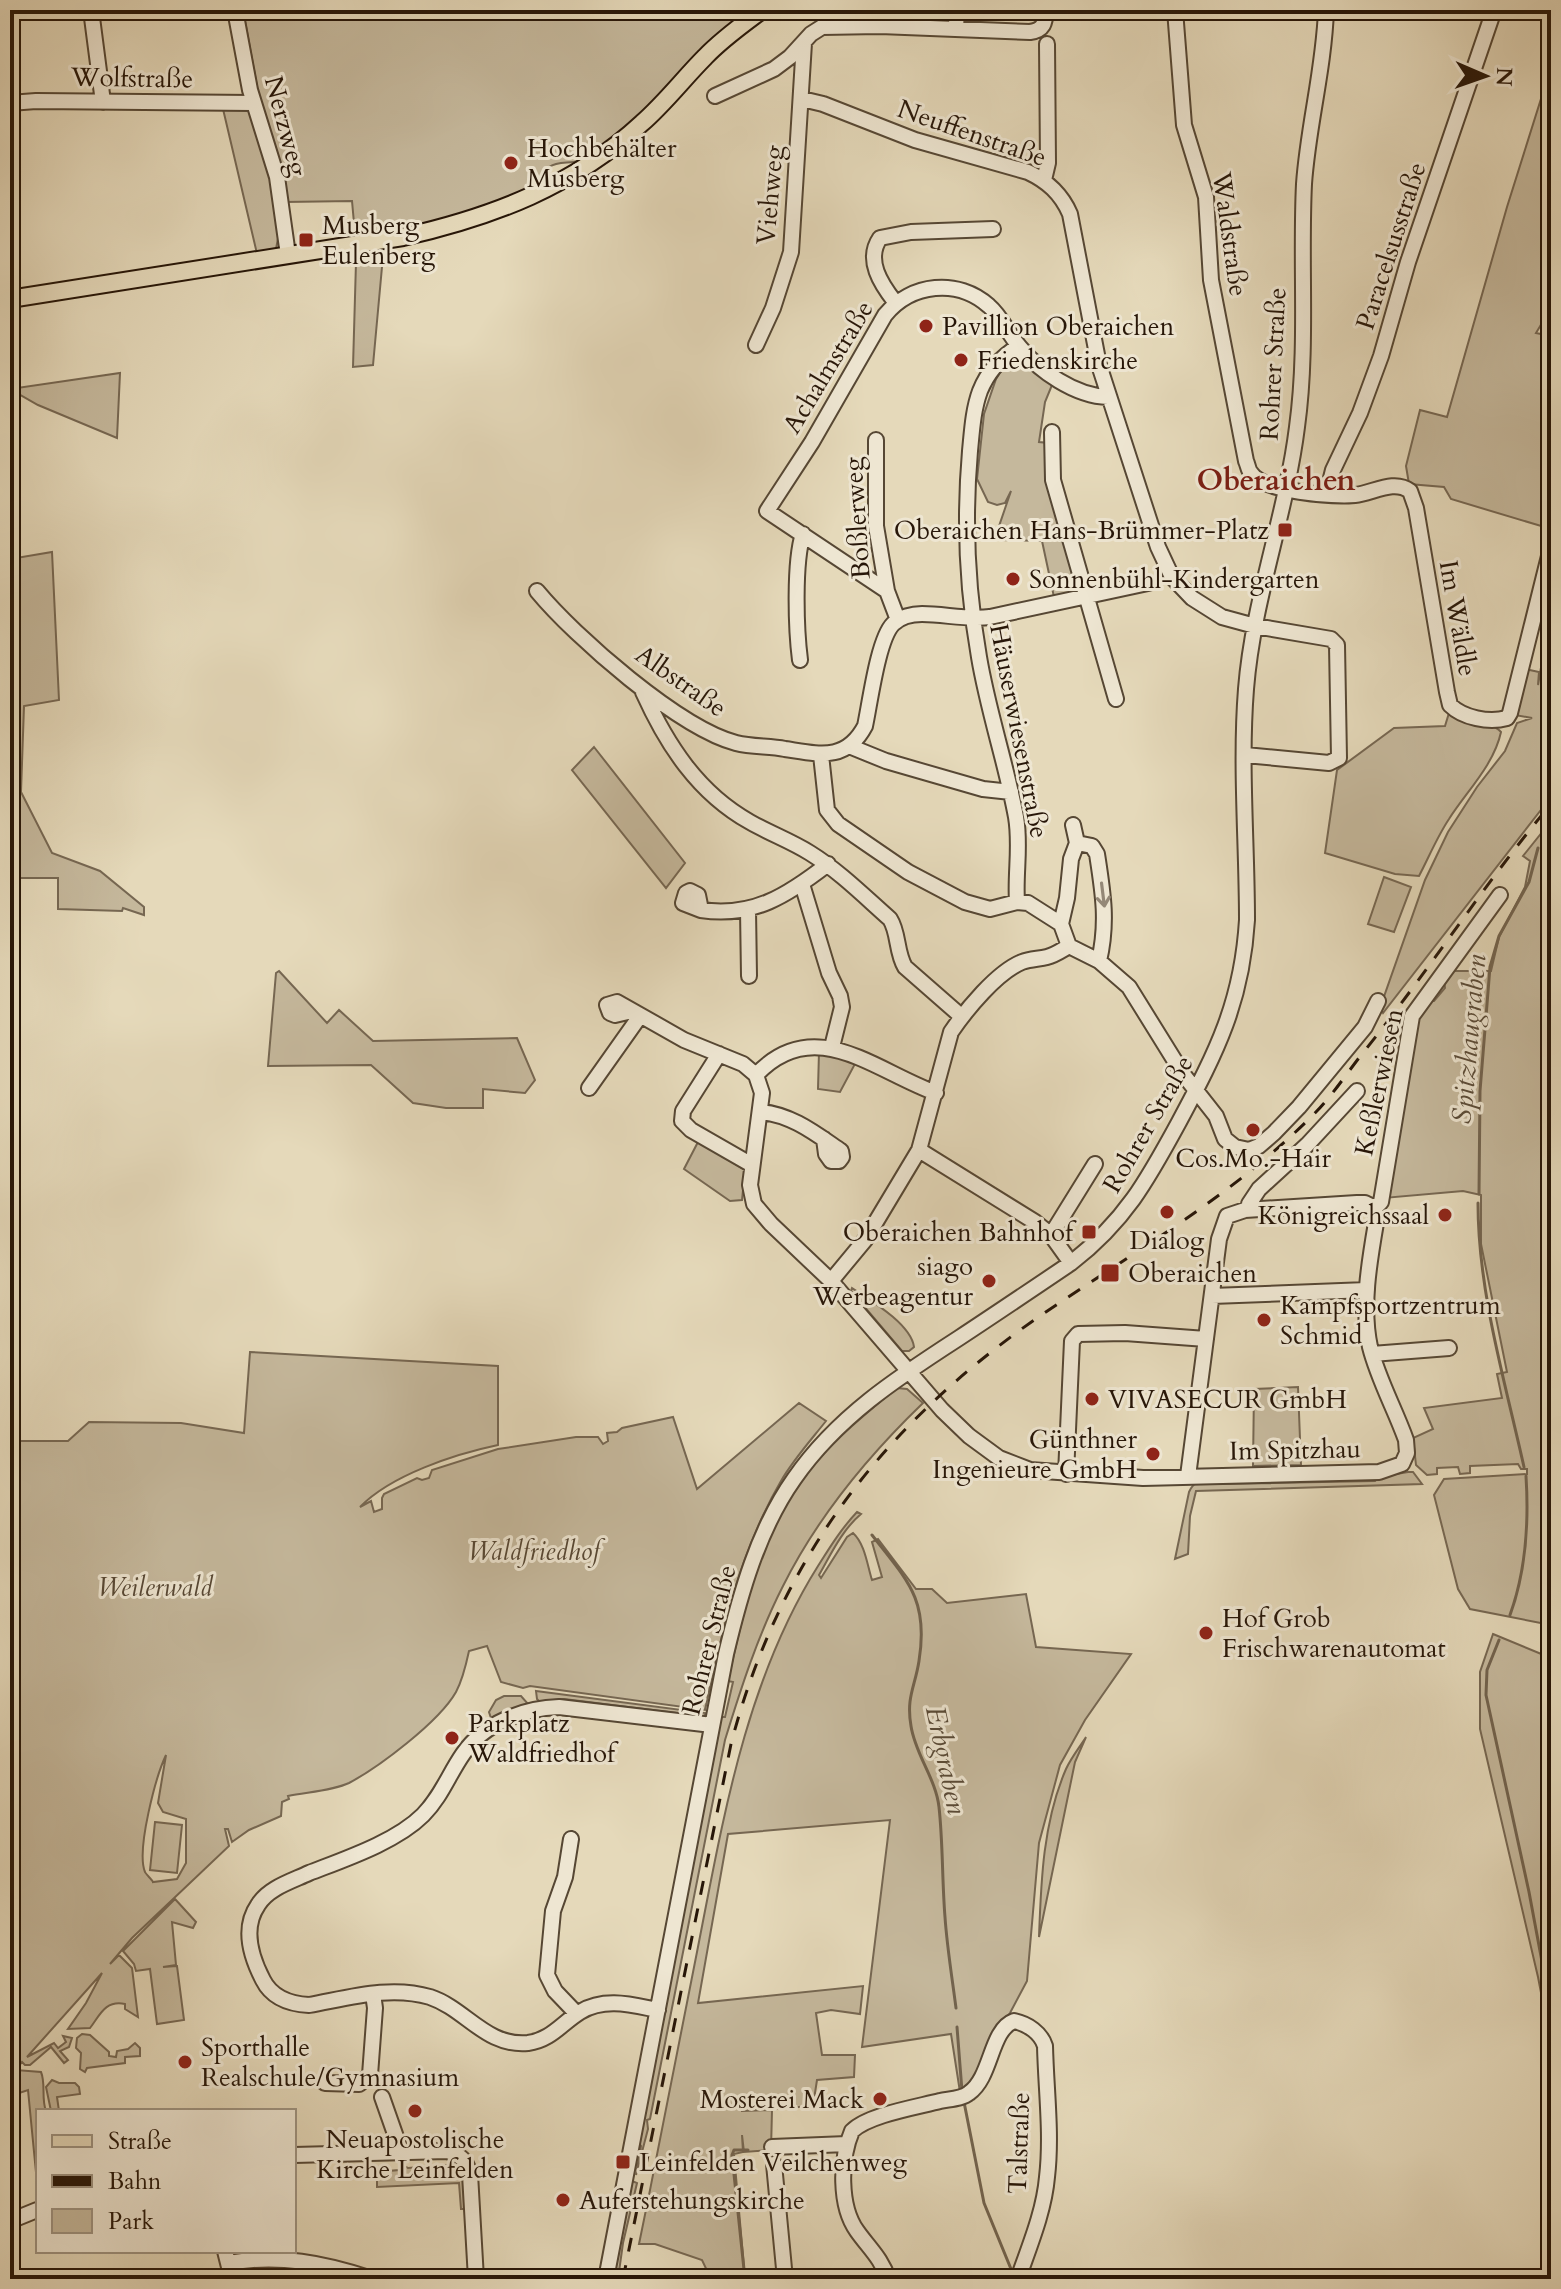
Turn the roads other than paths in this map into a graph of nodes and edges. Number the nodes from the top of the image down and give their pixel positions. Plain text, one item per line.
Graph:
1 (91, 10) edge
2 (235, 10) edge
3 (762, 10) edge
4 (833, 10) edge
5 (957, 10) edge
6 (1046, 10) edge
7 (1175, 10) edge
8 (1326, 10) edge
9 (1494, 10) edge
10 (828, 25) junction
11 (956, 28) junction
12 (804, 43) junction
13 (1047, 44) dead end
14 (715, 96) dead end
15 (802, 99) junction
16 (103, 102) junction
17 (10, 103) edge
18 (253, 103) junction
19 (1044, 180) junction
20 (993, 229) dead end
21 (288, 255) junction
22 (10, 299) edge
23 (895, 302) junction
24 (756, 345) dead end
25 (1019, 346) junction
26 (1108, 397) junction
27 (1052, 432) dead end
28 (876, 440) dead end
29 (1286, 489) junction
30 (1327, 494) junction
31 (1412, 494) joint
32 (803, 534) junction
33 (1551, 548) edge
34 (1148, 583) dead end
35 (537, 591) dead end
36 (887, 591) junction
37 (1086, 597) junction
38 (973, 619) junction
39 (898, 620) junction
40 (1255, 626) junction
41 (800, 660) dead end
42 (642, 688) junction
43 (1116, 699) dead end
44 (849, 746) junction
45 (821, 755) junction
46 (1245, 755) junction
47 (1011, 792) junction
48 (1073, 825) dead end
49 (1077, 843) junction
50 (828, 864) junction
51 (802, 884) junction
52 (1500, 895) dead end
53 (1017, 902) junction
54 (701, 910) dead end
55 (748, 910) junction
56 (1061, 924) junction
57 (1069, 946) junction
58 (1099, 961) junction
59 (749, 976) dead end
60 (1378, 1001) dead end
61 (961, 1016) junction
62 (832, 1047) junction
63 (719, 1054) junction
64 (756, 1075) junction
65 (589, 1088) dead end
66 (1196, 1091) junction
67 (1357, 1091) dead end
68 (936, 1093) junction
69 (760, 1112) junction
70 (824, 1139) dead end
71 (919, 1150) junction
72 (1095, 1164) dead end
73 (752, 1165) junction
74 (1375, 1208) junction
75 (1249, 1209) junction
76 (1051, 1235) junction
77 (1071, 1263) junction
78 (831, 1281) junction
79 (1367, 1290) junction
80 (1212, 1296) junction
81 (1206, 1339) junction
82 (1449, 1348) dead end
83 (1372, 1354) junction
84 (907, 1372) junction
85 (1402, 1464) joint
86 (1066, 1474) junction
87 (1188, 1476) junction
88 (712, 1725) junction
89 (571, 1839) dead end
90 (373, 1994) junction
91 (658, 2010) junction
92 (577, 2014) junction
93 (325, 2083) dead end
94 (382, 2097) dead end
95 (847, 2144) junction
96 (772, 2147) dead end
97 (402, 2154) junction
98 (296, 2155) edge
99 (774, 2164) dead end
100 (36, 2210) edge
101 (10, 2221) edge
102 (227, 2257) edge
103 (232, 2279) edge
104 (372, 2279) edge
105 (476, 2279) edge
106 (606, 2279) edge
107 (785, 2279) edge
108 (888, 2279) edge
109 (1018, 2279) edge

1 - 16 street
2 - 18 street, Nerzweg
3 - 21 main road
4 - 10 street
5 - 11 street
6 - 11 street
7 - 29 street, Waldstraße
8 - 29 street, Rohrer Straße
9 - 30 street, Paracelsusstraße
10 - 11 street
10 - 12 street
12 - 14 street
12 - 15 street, Viehweg
13 - 19 street
15 - 19 street, Neuffenstraße
15 - 24 street, Viehweg
16 - 17 street, Wolfstraße
16 - 18 street, Wolfstraße
18 - 21 street, Nerzweg
19 - 26 street, Neuffenstraße
20 - 23 street
21 - 22 main road
23 - 25 street, Achalmstraße
23 - 32 street, Achalmstraße
25 - 26 street, Achalmstraße
25 - 38 street, Häuserwiesenstraße
26 - 40 street, Neuffenstraße
27 - 37 street
28 - 36 street, Boßlerweg
29 - 30 street, Waldstraße
29 - 40 street, Rohrer Straße
30 - 31 street, Waldstraße
31 - 33 street, Im Wäldle
32 - 36 street
32 - 41 street
34 - 37 street
35 - 42 street, Albstraße
36 - 39 street, Boßlerweg
37 - 38 street
37 - 43 street
38 - 39 street
38 - 47 street, Häuserwiesenstraße
39 - 44 street
40 - 46 street, Rohrer Straße
40 - 46 street, Neuffenstraße
42 - 45 street, Albstraße
42 - 50 street
44 - 45 street, Albstraße
44 - 47 street
45 - 53 street
46 - 66 street, Rohrer Straße
47 - 53 street, Häuserwiesenstraße
48 - 49 street
49 - 56 street
49 -> 58 street
50 - 51 street
50 - 61 street
51 - 55 street
51 - 62 street
52 - 74 street, Keßlerwiesen
53 - 56 street
54 - 55 street
55 - 59 street
56 - 57 street
57 - 58 street
57 - 61 street
58 - 66 street
60 - 66 street
61 - 68 street
62 - 64 street
62 - 68 street
63 - 64 street
63 - 65 street
63 - 73 street
64 - 69 street, Im Spitzhau
66 - 77 street, Rohrer Straße
67 - 75 street, Keßlerwiesen
68 - 71 street
69 - 70 street
69 - 73 street, Im Spitzhau
71 - 76 street
71 - 78 street
72 - 76 street
73 - 78 street, Im Spitzhau
74 - 75 street
74 - 79 street, Keßlerwiesen
75 - 80 street, Keßlerwiesen
76 - 77 street
77 - 84 street, Rohrer Straße
78 - 84 street, Im Spitzhau
79 - 80 street
79 - 83 street, Keßlerwiesen
80 - 81 street
81 - 86 street
81 - 87 street
82 - 83 street
83 - 85 street, Keßlerwiesen
84 - 86 street, Im Spitzhau
84 - 88 street, Rohrer Straße
85 - 87 street, Im Spitzhau
86 - 87 street, Im Spitzhau
88 - 90 street
88 - 91 street, Rohrer Straße
89 - 92 street
90 - 92 street
90 - 93 street
91 - 92 street
91 - 106 street, Rohrer Straße
94 - 97 street
95 - 96 street
95 - 108 street
95 - 109 street, Talstraße
97 - 98 street
97 - 105 street
99 - 107 street
100 - 101 street
102 - 103 street
102 - 104 street

